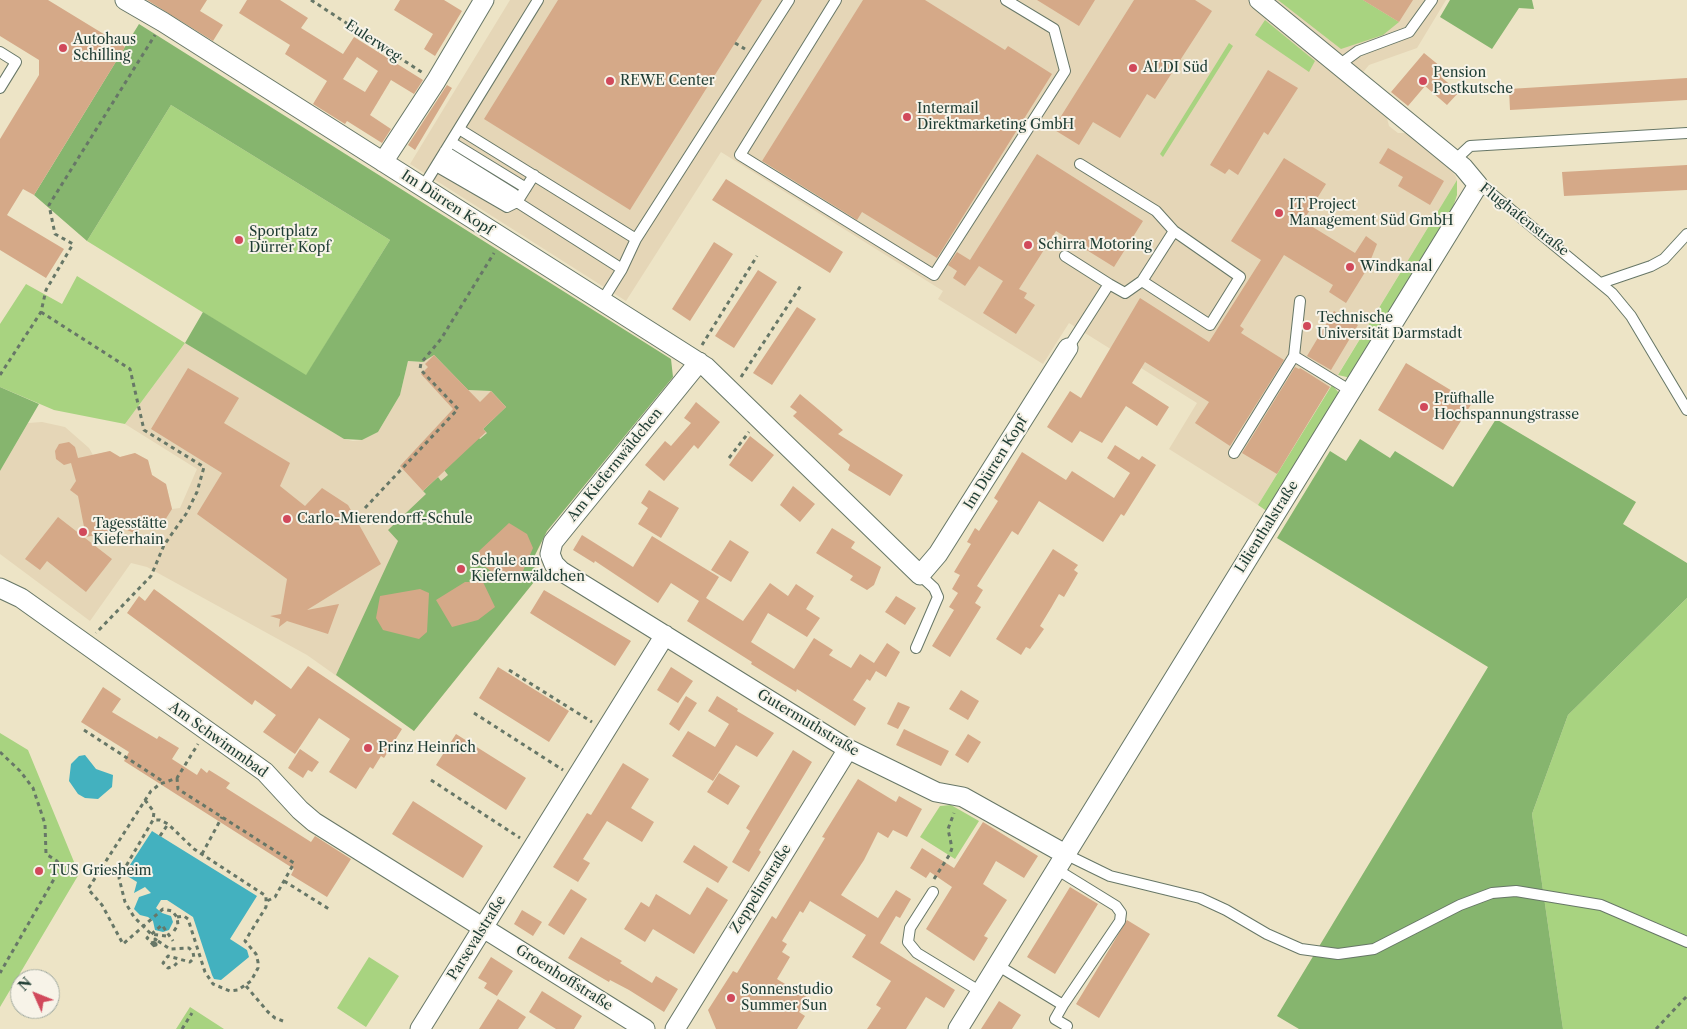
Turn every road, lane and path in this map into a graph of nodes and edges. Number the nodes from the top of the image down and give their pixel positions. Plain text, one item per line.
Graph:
1 (311, 0) edge
2 (484, 0) edge
3 (538, 0) edge
4 (789, 0) edge
5 (836, 0) edge
6 (1006, 0) edge
7 (1259, 0) edge
8 (1432, 0) edge
9 (130, 1) edge
10 (163, 22) junction
11 (0, 52) edge
12 (1339, 65) junction
13 (436, 81) junction
14 (0, 88) edge
15 (459, 129) junction
16 (1687, 133) edge
17 (443, 154) junction
18 (1455, 160) junction
19 (383, 162) junction
20 (1080, 164) dead end
21 (534, 175) junction
22 (1478, 185) junction
23 (423, 187) junction
24 (526, 188) junction
25 (517, 202) junction
26 (1174, 231) junction
27 (1687, 234) edge
28 (503, 238) junction
29 (636, 239) junction
30 (757, 256) dead end
31 (1065, 256) dead end
32 (622, 269) junction
33 (1142, 281) junction
34 (1601, 283) junction
35 (802, 284) dead end
36 (1109, 284) junction
37 (602, 301) junction
38 (1300, 301) dead end
39 (42, 312) junction
40 (1068, 348) joint
41 (1294, 356) junction
42 (696, 360) junction
43 (0, 375) edge
44 (732, 390) junction
45 (1351, 391) junction
46 (1687, 410) edge
47 (760, 418) junction
48 (1234, 453) dead end
49 (729, 458) dead end
50 (365, 508) dead end
51 (561, 571) joint
52 (920, 575) junction
53 (0, 588) edge
54 (665, 635) junction
55 (87, 646) junction
56 (916, 648) dead end
57 (509, 670) dead end
58 (474, 712) dead end
59 (84, 730) dead end
60 (605, 730) junction
61 (207, 731) junction
62 (848, 749) junction
63 (0, 752) edge
64 (176, 778) junction
65 (576, 778) junction
66 (431, 780) dead end
67 (165, 782) junction
68 (963, 797) junction
69 (145, 800) junction
70 (222, 817) junction
71 (154, 820) junction
72 (168, 824) junction
73 (160, 836) dead end
74 (533, 847) junction
75 (202, 854) junction
76 (1061, 861) junction
77 (76, 868) dead end
78 (60, 871) junction
79 (284, 881) junction
80 (933, 892) joint
81 (267, 901) junction
82 (329, 909) dead end
83 (177, 917) junction
84 (143, 926) junction
85 (483, 928) junction
86 (174, 931) dead end
87 (151, 934) junction
88 (166, 936) dead end
89 (173, 941) dead end
90 (1687, 942) edge
91 (177, 963) dead end
92 (998, 965) junction
93 (0, 973) edge
94 (246, 986) junction
95 (981, 992) junction
96 (1687, 996) edge
97 (1063, 1005) junction
98 (192, 1013) dead end
99 (283, 1021) dead end
100 (1067, 1026) dead end
101 (182, 1029) edge
102 (420, 1029) edge
103 (645, 1029) edge
104 (675, 1029) edge
105 (958, 1029) edge
106 (1656, 1029) edge

1 - 13 path, Eulerweg
2 - 13 street
3 - 15 lane
4 - 29 lane
5 - 6 lane
7 - 12 street, Flughafenstraße
8 - 12 lane
9 - 10 street, Im Dürren Kopf
10 - 19 street, Im Dürren Kopf
10 - 39 path
11 - 14 lane
12 - 18 street, Flughafenstraße
13 - 19 street
15 - 17 lane
15 - 21 lane
16 - 18 lane
17 - 23 lane
17 - 24 lane
17 - 25 lane
17 - 25 lane
18 - 22 street, Flughafenstraße
19 - 23 street, Im Dürren Kopf
20 - 26 lane
21 - 24 lane
21 - 29 lane
22 - 34 lane, Flughafenstraße
22 - 45 street, Lilienthalstraße
23 - 28 street, Im Dürren Kopf
24 - 25 lane
25 - 32 lane
26 - 33 lane
26 - 33 lane
27 - 34 lane
28 - 37 street, Im Dürren Kopf
28 - 50 path
29 - 32 lane
30 - 42 path
31 - 36 lane
32 - 37 lane
33 - 36 lane
34 - 46 lane, Flughafenstraße
35 - 44 path
36 - 40 lane
37 - 42 street, Im Dürren Kopf
38 - 41 lane
39 - 43 path
39 - 55 path
40 - 52 street, Im Dürren Kopf
41 - 45 lane
41 - 48 lane
42 - 44 street, Im Dürren Kopf
42 - 51 street, Am Kiefernwäldchen
44 - 47 street, Im Dürren Kopf
45 - 76 street, Lilienthalstraße
47 - 49 path
47 - 52 street, Im Dürren Kopf
51 - 54 street, Gutermuthstraße
52 - 56 lane, Im Dürren Kopf
53 - 55 street, Am Schwimmbad
54 - 60 street, Parsevalstraße
54 - 62 street, Gutermuthstraße
55 - 61 street, Am Schwimmbad
57 - 60 path
58 - 65 path
59 - 67 path
60 - 65 street, Parsevalstraße
61 - 64 path
61 - 85 street, Am Schwimmbad
62 - 68 street, Gutermuthstraße
62 - 104 street, Zeppelinstraße
63 - 78 path
64 - 67 path
64 - 70 path
65 - 74 street, Parsevalstraße
66 - 74 path
67 - 69 path
68 - 76 street, Gutermuthstraße
68 - 80 path
69 - 71 path
69 - 84 path
70 - 75 path
70 - 79 path
71 - 72 path
71 - 84 path
72 - 73 path
72 - 75 path
74 - 85 street, Parsevalstraße
75 - 81 path
76 - 90 lane
76 - 92 street, Lilienthalstraße
76 - 97 lane
77 - 78 path
78 - 93 path
79 - 81 path
79 - 82 path
80 - 95 lane
81 - 94 path
83 - 84 path
83 - 86 path
83 - 94 path
84 - 87 path
85 - 102 street, Parsevalstraße
85 - 103 street, Groenhoffstraße
87 - 88 path
87 - 89 path
87 - 91 path
92 - 95 street, Lilienthalstraße
92 - 97 lane
94 - 99 path
95 - 105 street, Lilienthalstraße
96 - 106 path
97 - 100 lane
98 - 101 path

